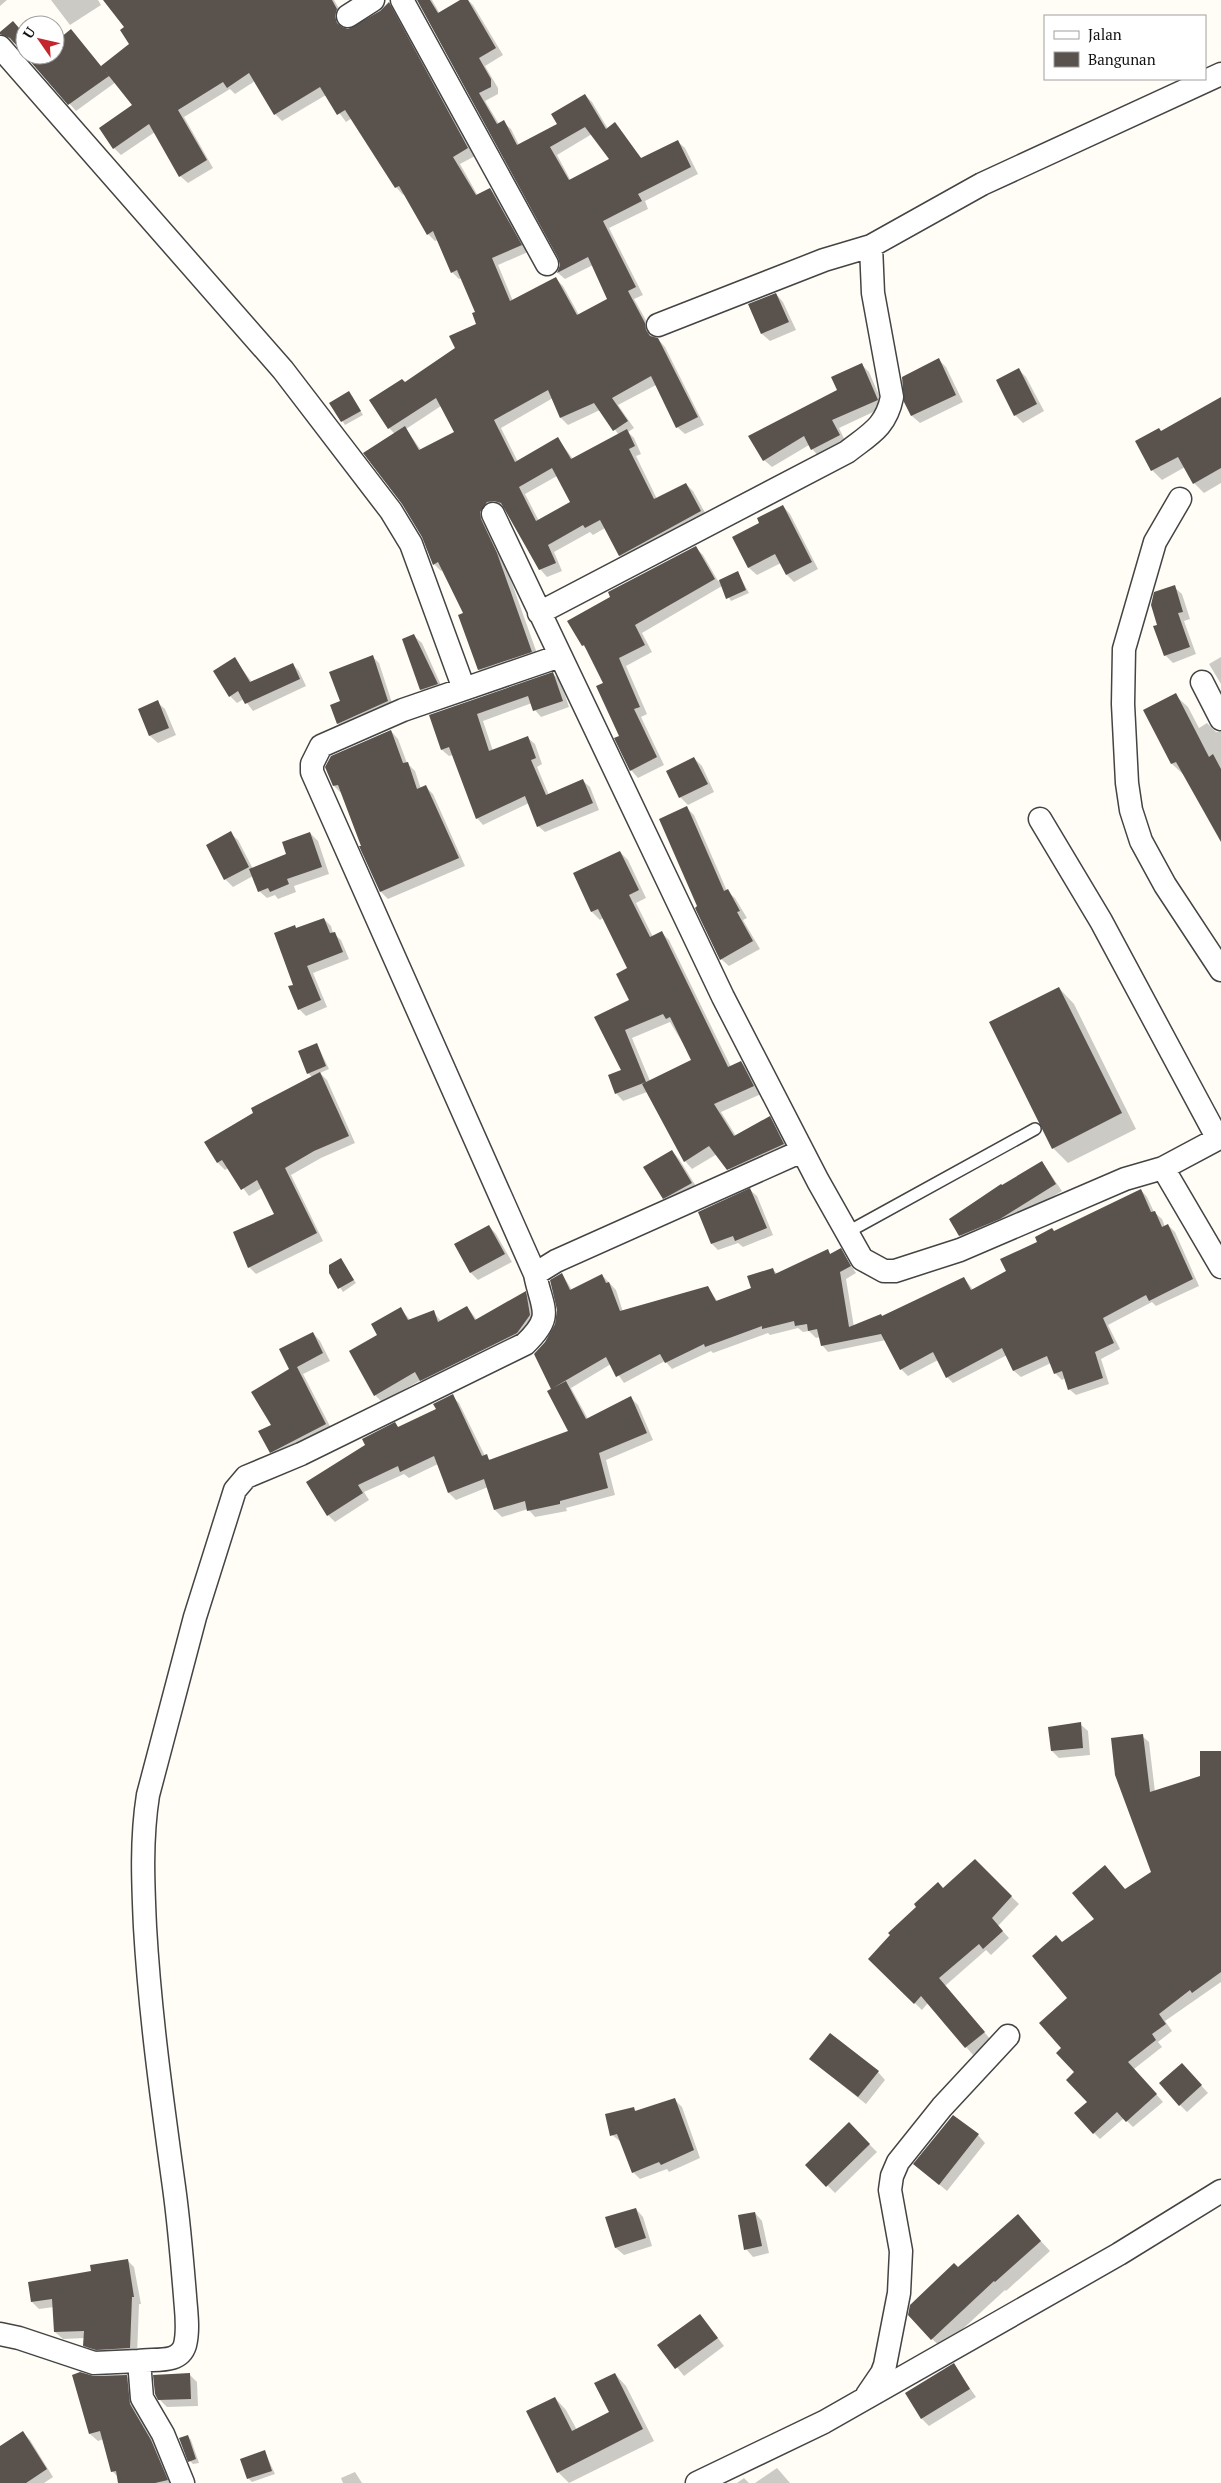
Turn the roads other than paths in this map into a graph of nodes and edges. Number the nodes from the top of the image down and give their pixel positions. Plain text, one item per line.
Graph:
1 (372, 0) edge
2 (402, 0) edge
3 (348, 16) dead end
4 (0, 47) edge
5 (1221, 74) edge
6 (871, 246) junction
7 (547, 264) dead end
8 (658, 325) dead end
9 (1180, 499) dead end
10 (493, 514) dead end
11 (539, 613) junction
12 (560, 656) junction
13 (1202, 682) dead end
14 (464, 689) junction
15 (1221, 718) edge
16 (1040, 819) dead end
17 (1221, 970) edge
18 (1035, 1129) dead end
19 (1219, 1138) edge
20 (802, 1151) junction
21 (1163, 1168) junction
22 (846, 1233) junction
23 (1221, 1267) edge
24 (535, 1274) junction
25 (1008, 2036) dead end
26 (1221, 2191) edge
27 (0, 2334) edge
28 (139, 2361) junction
29 (863, 2400) junction
30 (183, 2483) edge
31 (697, 2483) edge

1 - 3 street
2 - 7 street
4 - 14 street
5 - 6 street
6 - 8 street
6 - 11 street
9 - 17 street
10 - 11 street
11 - 12 street
12 - 14 street
12 - 20 street
13 - 15 street
14 - 24 street
16 - 19 street
18 - 22 lane
19 - 21 street
20 - 22 street
20 - 24 street
21 - 22 street
21 - 23 street
24 - 28 street
25 - 29 street
26 - 29 street
27 - 28 street
28 - 30 street
29 - 31 street

